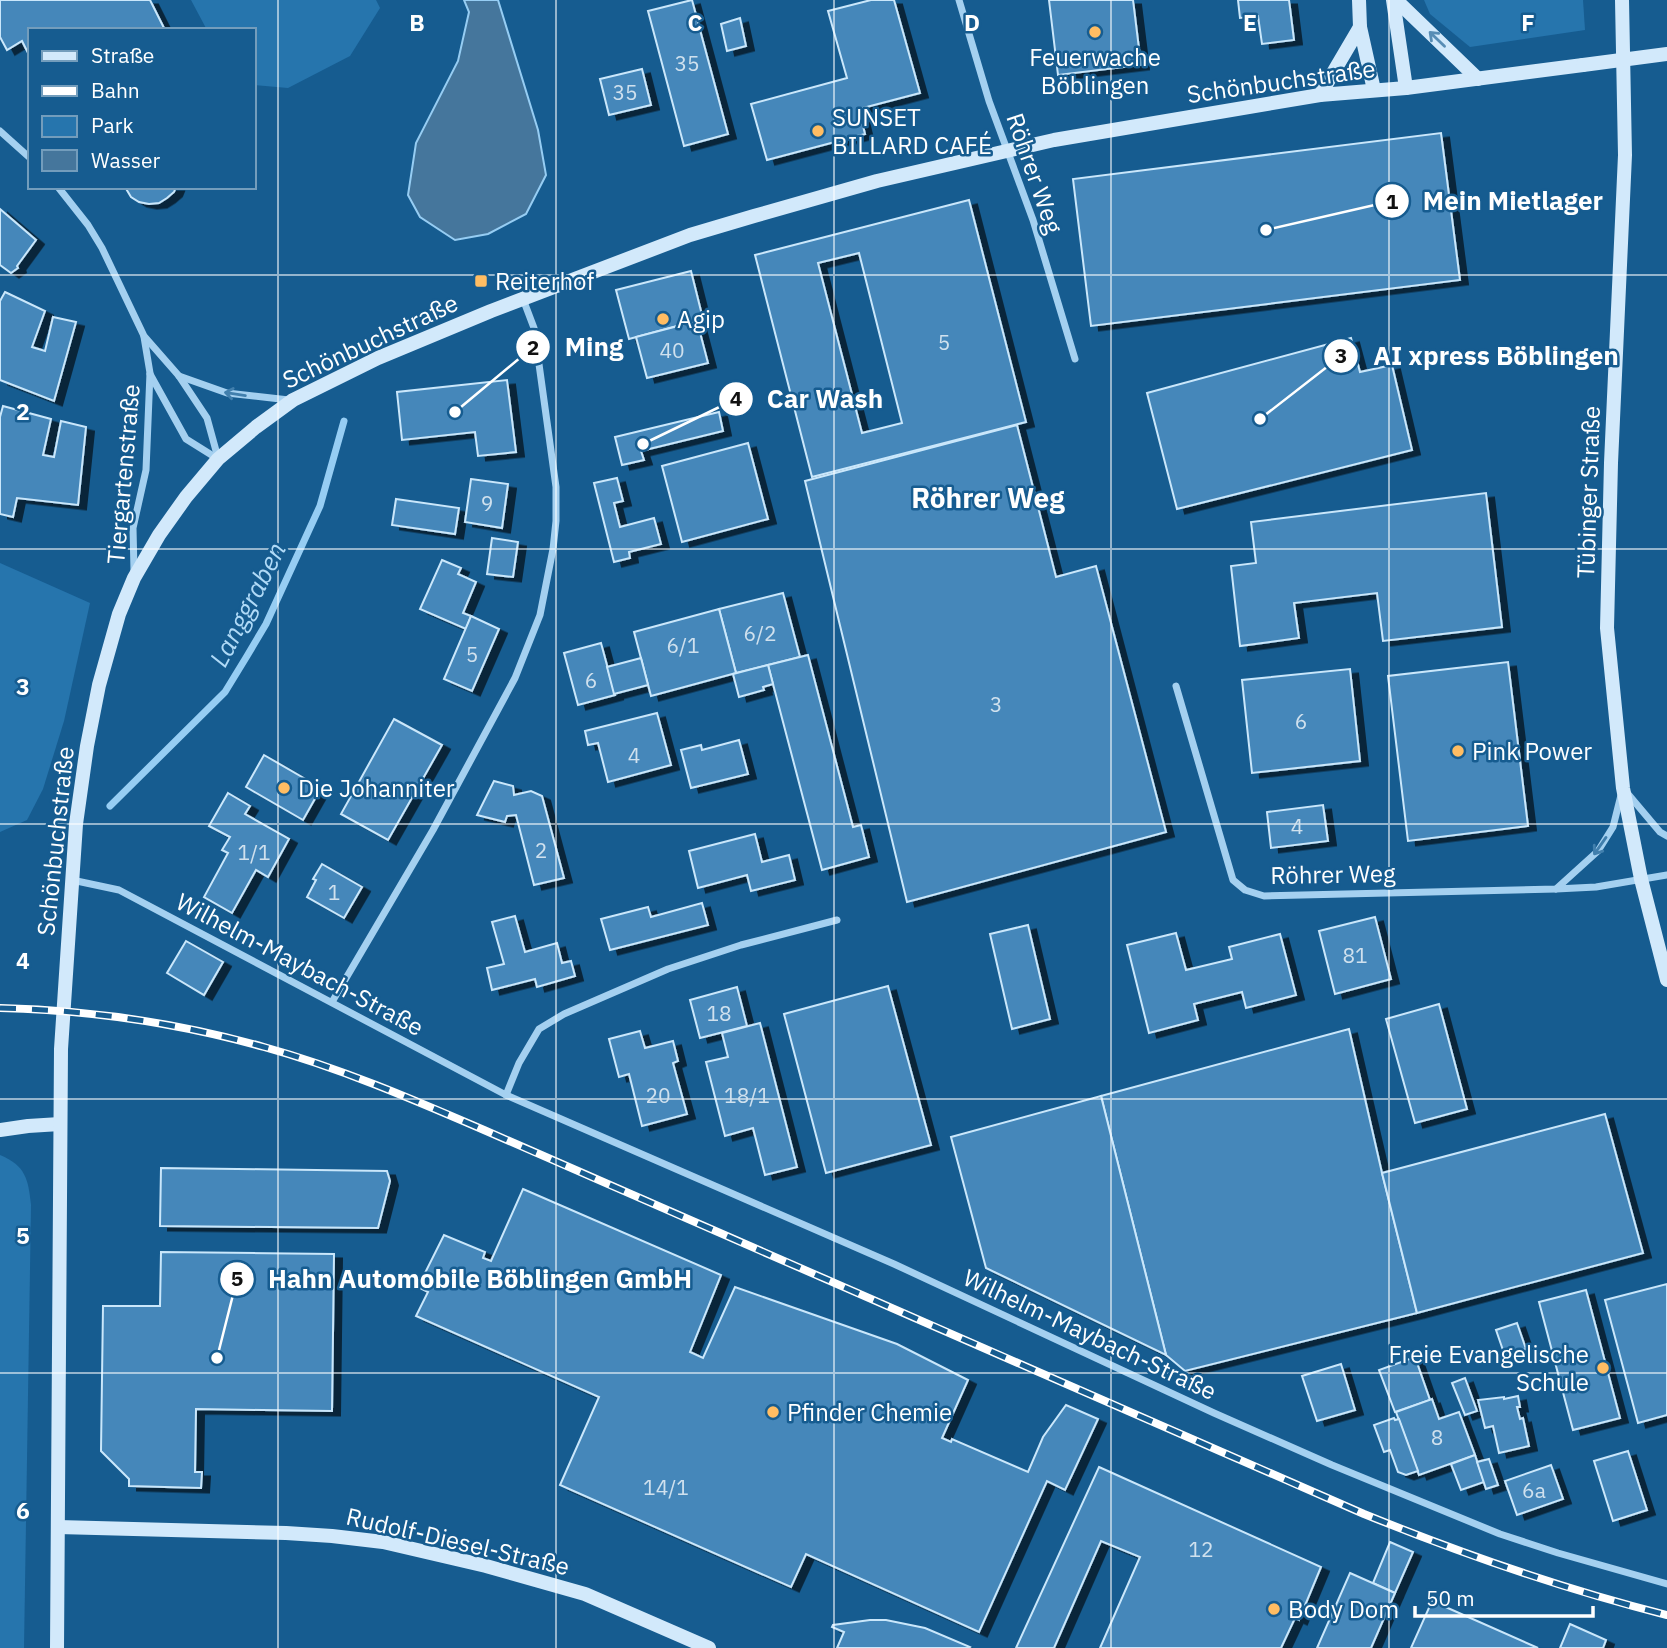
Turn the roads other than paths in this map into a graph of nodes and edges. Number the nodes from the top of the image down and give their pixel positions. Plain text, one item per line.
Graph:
1 (959, 0) edge
2 (1359, 0) edge
3 (1395, 0) edge
4 (1622, 0) edge
5 (1360, 27) junction
6 (1667, 54) edge
7 (1478, 79) junction
8 (1406, 88) junction
9 (1374, 90) junction
10 (1320, 95) junction
11 (0, 131) edge
12 (1009, 150) junction
13 (28, 156) edge
14 (60, 189) edge
15 (523, 298) junction
16 (144, 336) junction
17 (1075, 359) dead end
18 (150, 373) junction
19 (179, 376) junction
20 (293, 400) junction
21 (218, 458) junction
22 (134, 578) junction
23 (1176, 686) dead end
24 (1623, 788) junction
25 (1667, 836) edge
26 (1667, 875) edge
27 (71, 879) junction
28 (1641, 879) junction
29 (1556, 889) junction
30 (837, 920) dead end
31 (1667, 980) edge
32 (332, 1002) junction
33 (506, 1095) junction
34 (60, 1124) junction
35 (0, 1130) edge
36 (58, 1527) junction
37 (1667, 1584) edge
38 (57, 1648) edge
39 (709, 1648) edge

1 - 12 street, Röhrer Weg
2 - 5 street
7 -> 3 street
3 - 8 street
4 - 24 street, Tübinger Straße
5 - 9 street
5 - 10 street
6 - 7 street, Schönbuchstraße, bridge
7 - 8 street, Schönbuchstraße
8 - 9 street, Schönbuchstraße
9 - 10 street, Schönbuchstraße
10 - 12 street, Schönbuchstraße
11 - 13 street
12 - 15 street, Schönbuchstraße
12 - 17 street, Röhrer Weg
14 - 16 street, Tiergartenstraße
15 - 20 street, Schönbuchstraße
15 - 32 street
16 - 18 street, Tiergartenstraße
16 - 19 street, Tiergartenstraße
18 - 21 street, Tiergartenstraße
18 - 22 street, Tiergartenstraße
20 -> 19 street, Tiergartenstraße
19 - 21 street, Tiergartenstraße
20 - 21 street, Schönbuchstraße
21 - 22 street, Schönbuchstraße
22 - 27 street, Schönbuchstraße
23 - 29 street, Röhrer Weg
24 - 25 street
24 - 28 street, Tübinger Straße
24 -> 29 street
26 - 28 street, Röhrer Weg
27 - 32 street, Wilhelm-Maybach-Straße
27 - 34 street, Schönbuchstraße
28 - 29 street, Röhrer Weg
28 - 31 street, Tübinger Straße
30 - 33 street
32 - 33 street, Wilhelm-Maybach-Straße
33 - 37 street, Wilhelm-Maybach-Straße
34 - 35 street
34 - 36 street, Schönbuchstraße
36 - 38 street, Schönbuchstraße
36 - 39 street, Rudolf-Diesel-Straße

